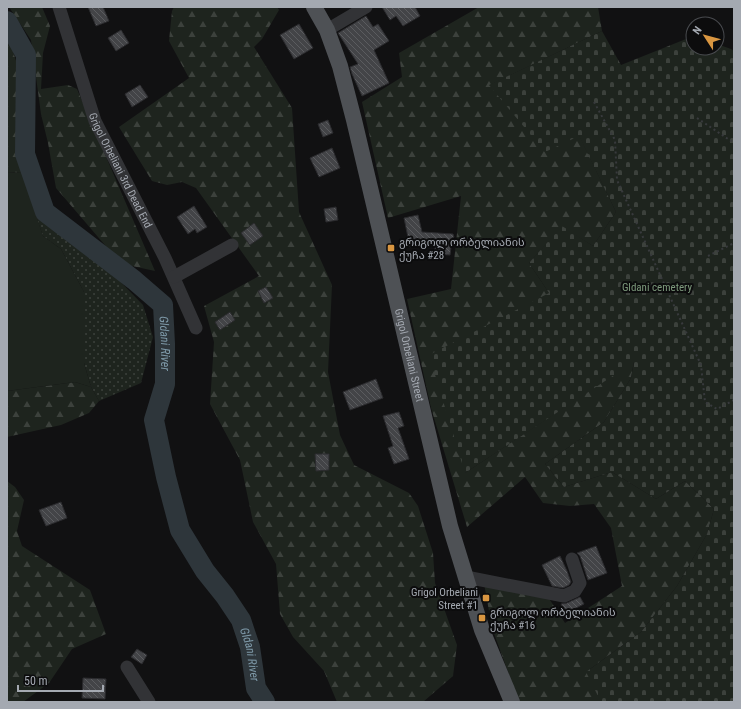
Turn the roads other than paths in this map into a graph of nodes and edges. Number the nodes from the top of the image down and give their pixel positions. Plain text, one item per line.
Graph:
1 (59, 7) edge
2 (314, 7) edge
3 (366, 7) edge
4 (327, 30) junction
5 (232, 245) dead end
6 (174, 277) junction
7 (196, 328) dead end
8 (572, 559) dead end
9 (466, 577) junction
10 (127, 666) dead end
11 (149, 702) edge
12 (512, 702) edge

1 - 6 street, Grigol Orbeliani 3rd Dead End
2 - 4 main road, Grigol Orbeliani Street
3 - 4 street
4 - 9 main road, Grigol Orbeliani Street
5 - 6 street
6 - 7 street, Grigol Orbeliani 3rd Dead End
8 - 9 street
9 - 12 main road, Grigol Orbeliani Street
10 - 11 street

